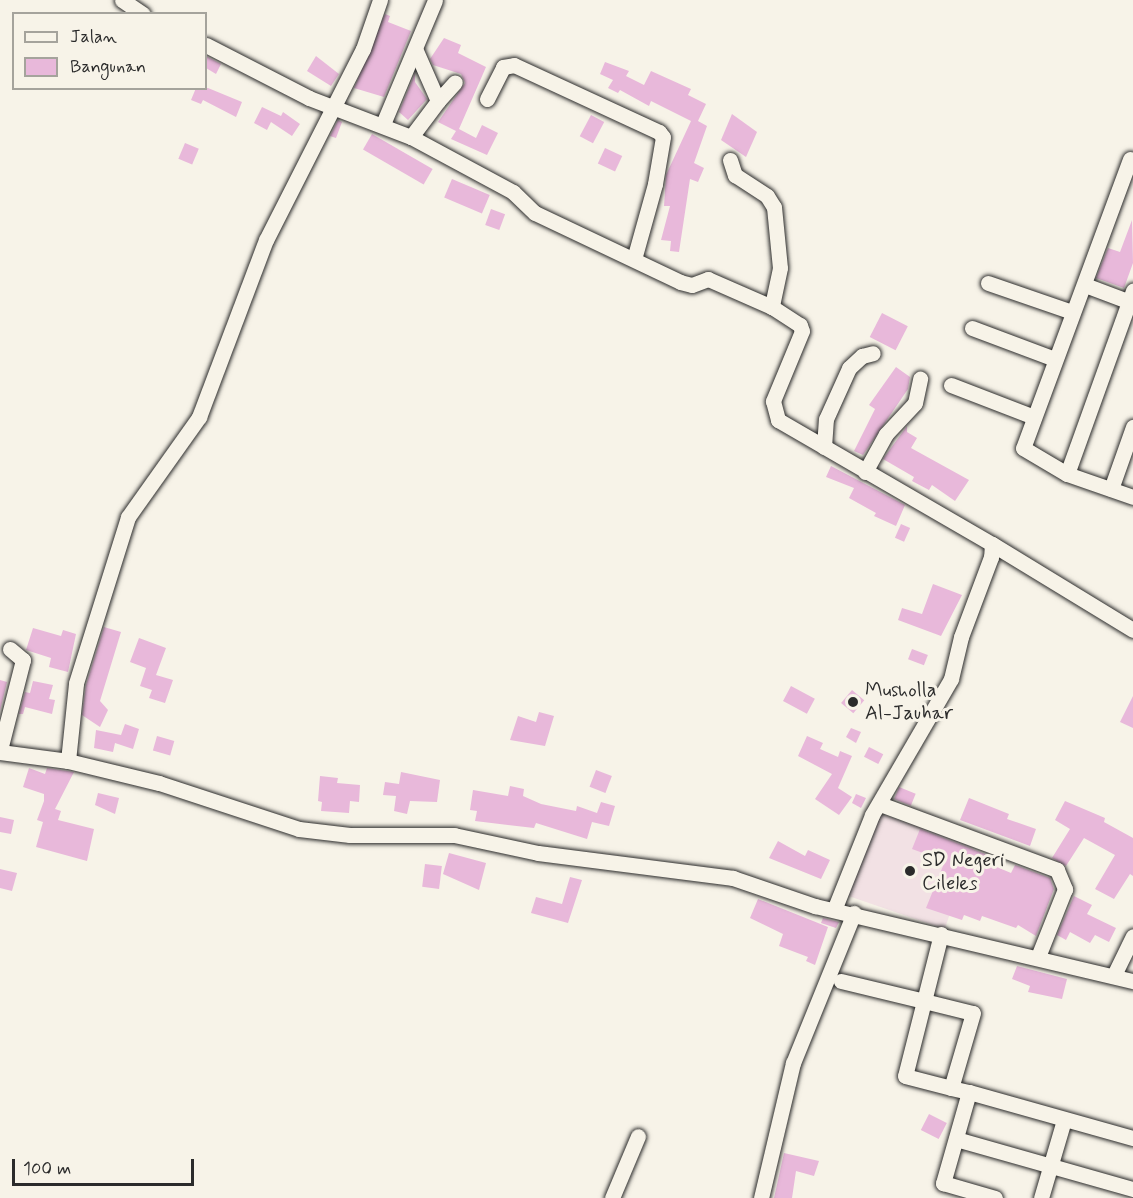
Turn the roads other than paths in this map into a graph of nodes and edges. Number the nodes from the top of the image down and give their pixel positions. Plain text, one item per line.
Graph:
1 (122, 0) edge
2 (380, 0) edge
3 (435, 0) edge
4 (140, 12) edge
5 (207, 45) edge
6 (416, 51) junction
7 (455, 82) dead end
8 (488, 99) dead end
9 (438, 101) junction
10 (331, 106) junction
11 (383, 124) junction
12 (411, 137) junction
13 (730, 159) dead end
14 (1130, 159) dead end
15 (634, 259) junction
16 (988, 282) dead end
17 (1085, 285) junction
18 (1132, 299) edge
19 (772, 307) junction
20 (1072, 312) junction
21 (972, 328) dead end
22 (873, 353) dead end
23 (1055, 359) junction
24 (920, 379) dead end
25 (951, 385) dead end
26 (1034, 417) junction
27 (1133, 427) edge
28 (824, 447) junction
29 (865, 472) junction
30 (1067, 474) junction
31 (1111, 489) junction
32 (1133, 497) edge
33 (992, 544) junction
34 (1133, 630) edge
35 (10, 649) dead end
36 (0, 751) edge
37 (68, 761) junction
38 (880, 804) junction
39 (834, 910) junction
40 (854, 913) junction
41 (941, 934) junction
42 (1133, 936) edge
43 (1038, 957) junction
44 (1114, 975) junction
45 (841, 981) dead end
46 (1133, 981) edge
47 (924, 1001) junction
48 (951, 1088) junction
49 (969, 1092) junction
50 (1064, 1120) junction
51 (638, 1136) dead end
52 (1133, 1138) edge
53 (956, 1139) junction
54 (1051, 1165) junction
55 (1133, 1189) edge
56 (612, 1198) edge
57 (761, 1198) edge
58 (995, 1198) edge
59 (1041, 1198) edge

1 - 4 street
2 - 10 street
3 - 6 street
5 - 10 street
6 - 9 street
6 - 11 street
7 - 9 street
8 - 15 street
9 - 12 street
10 - 11 street
10 - 37 street
11 - 12 street
12 - 15 street
13 - 19 street
14 - 17 street
15 - 19 street
16 - 20 street
17 - 18 street
17 - 20 street
18 - 30 street
19 - 28 street
20 - 23 street
21 - 23 street
22 - 28 street
23 - 26 street
24 - 29 street
25 - 26 street
26 - 30 street
27 - 31 street
28 - 29 street
29 - 33 street
30 - 31 street
31 - 32 street
33 - 34 street
33 - 38 street
35 - 36 street
36 - 37 street
37 - 39 street
38 - 39 street
38 - 43 street
39 - 40 street
40 - 41 street
40 - 57 street
41 - 43 street
41 - 47 street
42 - 44 street
43 - 44 street
44 - 46 street
45 - 47 street
47 - 48 street
47 - 48 street
48 - 49 street
49 - 50 street
49 - 53 street
50 - 52 street
50 - 54 street
51 - 56 street
53 - 54 street
53 - 58 street
54 - 55 street
54 - 59 street

